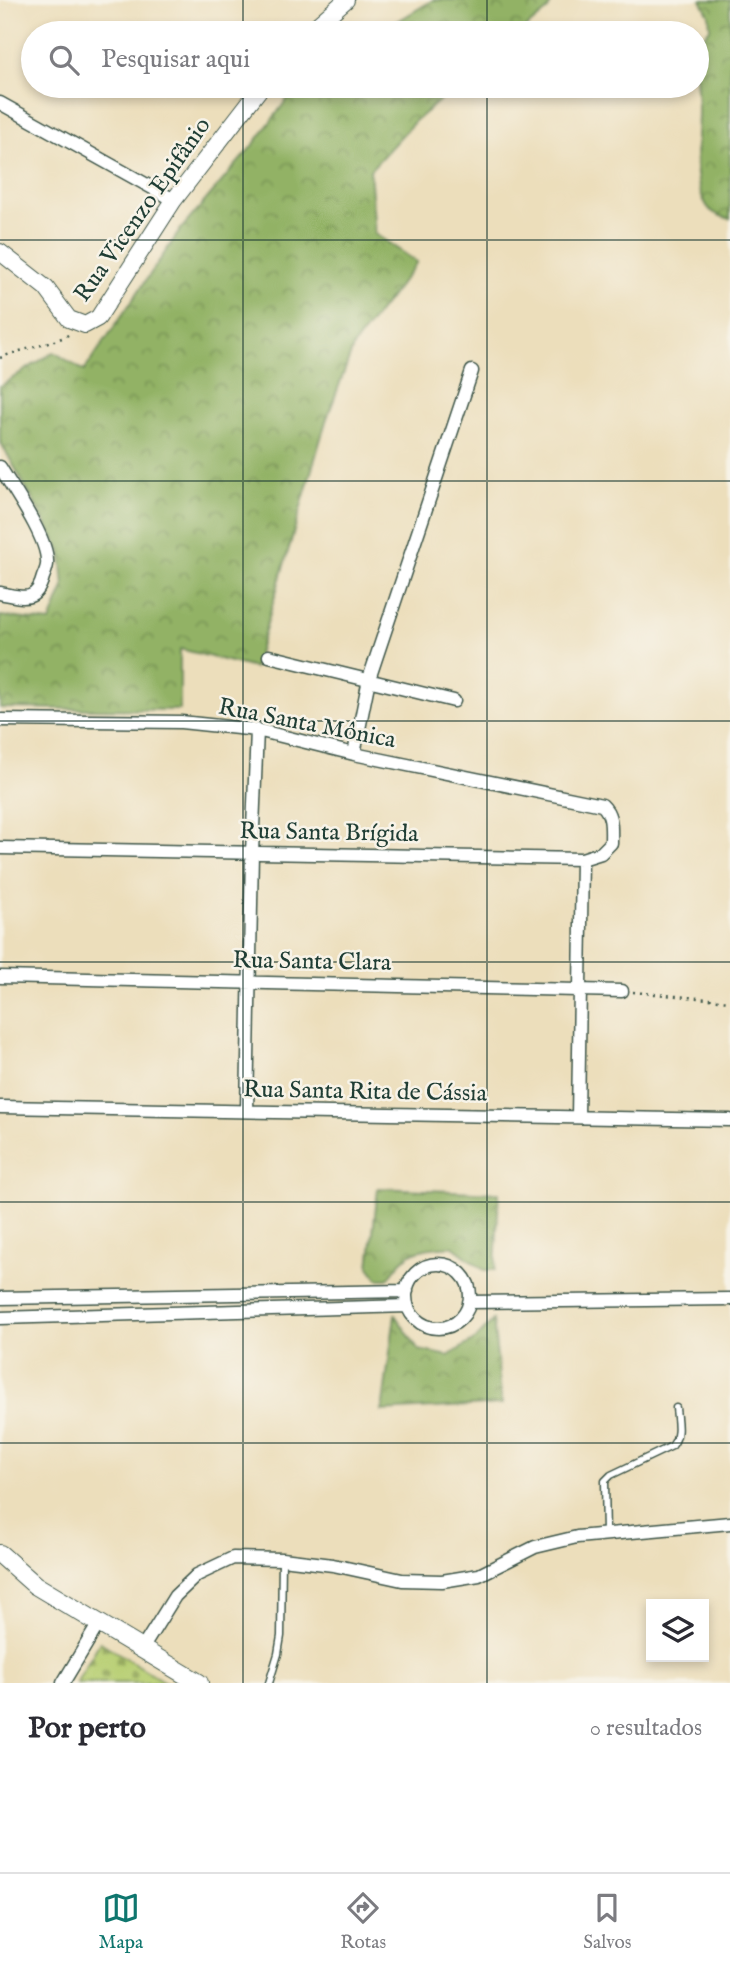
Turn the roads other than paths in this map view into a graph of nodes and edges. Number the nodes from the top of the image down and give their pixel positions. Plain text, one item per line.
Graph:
1 (346, 0) edge
2 (322, 21) edge
3 (253, 98) edge
4 (0, 103) edge
5 (174, 200) junction
6 (0, 252) edge
7 (472, 371) dead end
8 (0, 467) edge
9 (0, 593) edge
10 (269, 656) dead end
11 (369, 680) junction
12 (454, 701) dead end
13 (0, 720) edge
14 (257, 730) junction
15 (354, 754) junction
16 (0, 848) edge
17 (252, 853) junction
18 (582, 859) junction
19 (0, 977) edge
20 (249, 982) junction
21 (580, 989) junction
22 (622, 991) road end
23 (0, 1107) edge
24 (247, 1111) junction
25 (578, 1117) junction
26 (730, 1120) edge
27 (407, 1291) junction
28 (0, 1298) edge
29 (730, 1299) edge
30 (469, 1302) junction
31 (408, 1306) junction
32 (0, 1318) edge
33 (676, 1408) dead end
34 (730, 1523) edge
35 (606, 1534) junction
36 (1, 1559) edge
37 (282, 1559) junction
38 (99, 1623) junction
39 (142, 1649) junction
40 (63, 1683) edge
41 (199, 1683) edge
42 (269, 1683) edge

1 - 2 street
3 - 5 street, Rua Vicenzo Epifânio
4 - 5 street
5 - 6 street, Rua Vicenzo Epifânio
7 - 11 street
8 - 9 street
10 - 11 street
11 - 12 street
11 - 15 street
13 - 14 street, Rua Santa Mônica
14 - 15 street, Rua Santa Mônica
14 - 17 street
15 - 18 street, Rua Santa Mônica
16 - 17 street, Rua Santa Brígida
17 - 18 street, Rua Santa Brígida
17 - 20 street
18 - 21 street
19 - 20 street, Rua Santa Clara
20 - 21 street, Rua Santa Clara
20 - 24 street
21 - 22 street, Rua Santa Clara
21 - 25 street
23 - 24 street, Rua Santa Rita de Cássia
24 - 25 street, Rua Santa Rita de Cássia
25 - 26 street, Rua Santa Rita de Cássia
27 - 28 street
27 - 30 street
27 - 31 street
29 - 30 street
30 - 31 street
31 - 32 street
33 - 35 lane
34 - 35 street
35 - 37 street
36 - 38 main road
37 - 39 street
37 - 42 lane
38 - 39 main road
38 - 40 street
39 - 41 main road

